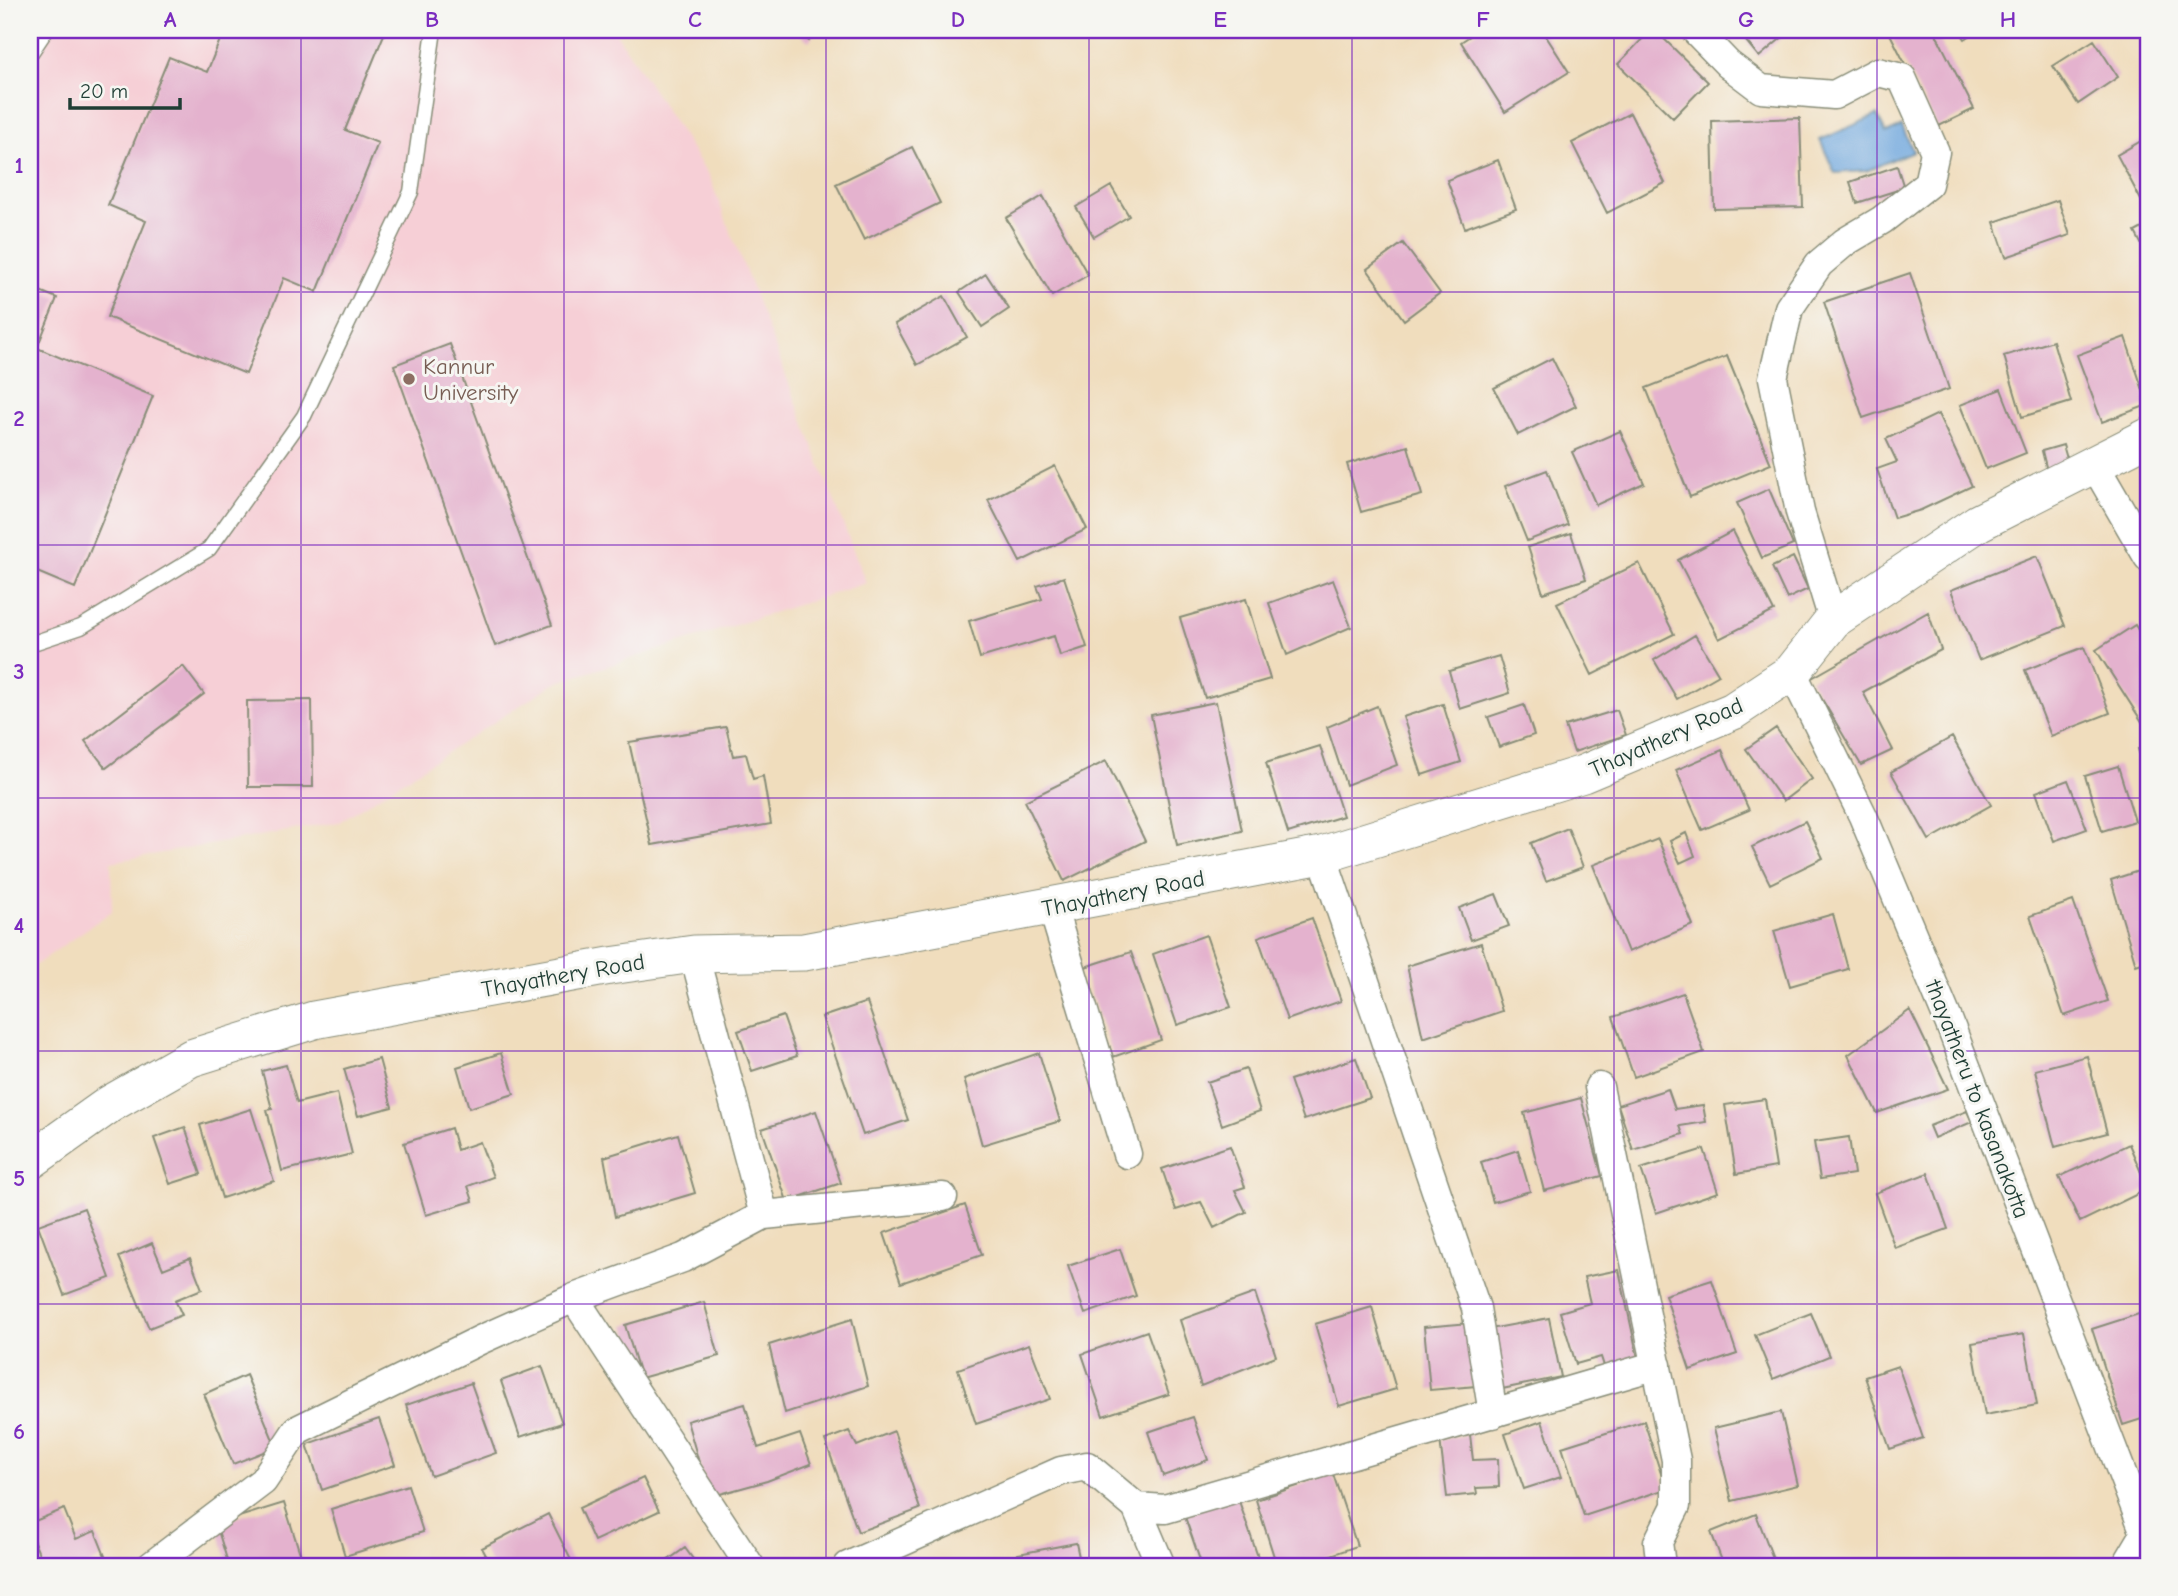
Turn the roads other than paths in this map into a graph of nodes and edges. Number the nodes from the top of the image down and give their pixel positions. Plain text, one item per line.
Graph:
1 (46, 30) edge
2 (434, 30) edge
3 (1695, 30) edge
4 (30, 54) edge
5 (2148, 437) edge
6 (2094, 464) junction
7 (2148, 557) edge
8 (1833, 620) junction
9 (30, 644) edge
10 (1792, 672) junction
11 (1322, 855) junction
12 (1052, 906) junction
13 (694, 954) junction
14 (1599, 1087) dead end
15 (1127, 1154) dead end
16 (30, 1161) edge
17 (943, 1197) dead end
18 (764, 1216) junction
19 (574, 1297) junction
20 (1657, 1365) junction
21 (1493, 1414) junction
22 (1136, 1507) junction
23 (2147, 1531) edge
24 (152, 1566) edge
25 (750, 1566) edge
26 (848, 1566) edge
27 (1161, 1566) edge
28 (1661, 1566) edge
29 (2126, 1566) edge

1 - 4 lane
2 - 9 lane
3 - 8 street
5 - 6 street, Thayathery Road
6 - 7 street
6 - 8 street, Thayathery Road
8 - 10 street, Thayathery Road
10 - 11 street, Thayathery Road
10 - 23 street, thayatheru to kasanakotta
11 - 12 street, Thayathery Road
11 - 21 street
12 - 13 street, Thayathery Road
12 - 15 street
13 - 16 street, Thayathery Road
13 - 18 street
14 - 20 street
17 - 18 street
18 - 19 street
19 - 24 street
19 - 25 street
20 - 21 street
20 - 28 street
21 - 22 street
22 - 26 street
22 - 27 street
23 - 29 street

